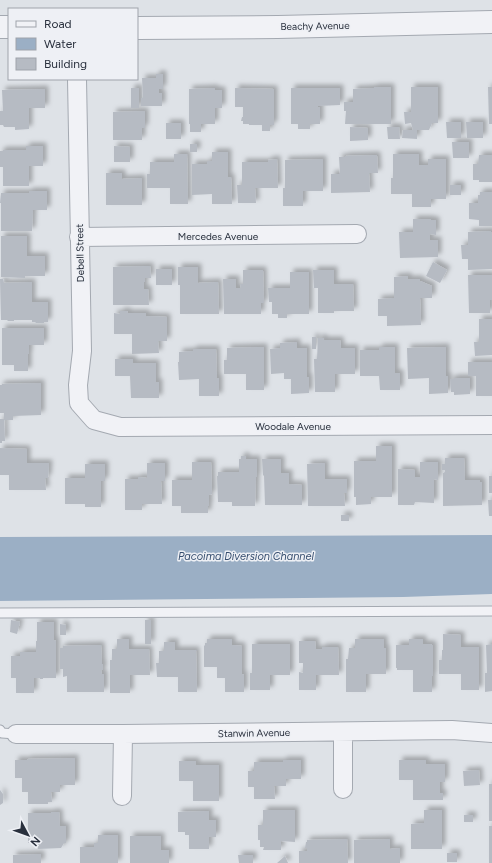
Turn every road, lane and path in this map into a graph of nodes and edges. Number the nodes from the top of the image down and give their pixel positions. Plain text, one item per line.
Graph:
1 (492, 22) edge
2 (138, 28) edge
3 (77, 80) edge
4 (357, 234) dead end
5 (79, 237) junction
6 (94, 420) joint
7 (492, 425) edge
8 (492, 611) edge
9 (0, 614) edge
10 (8, 732) edge
11 (343, 732) junction
12 (492, 733) edge
13 (123, 734) junction
14 (343, 789) dead end
15 (122, 796) dead end

1 - 2 street, Beachy Avenue
3 - 5 street, Debell Street
4 - 5 street, Mercedes Avenue
5 - 6 street, Debell Street
6 - 7 street, Woodale Avenue
8 - 9 lane
10 - 13 street, Stanwin Avenue
11 - 12 street, Stanwin Avenue
11 - 13 street, Stanwin Avenue
11 - 14 street
13 - 15 street

